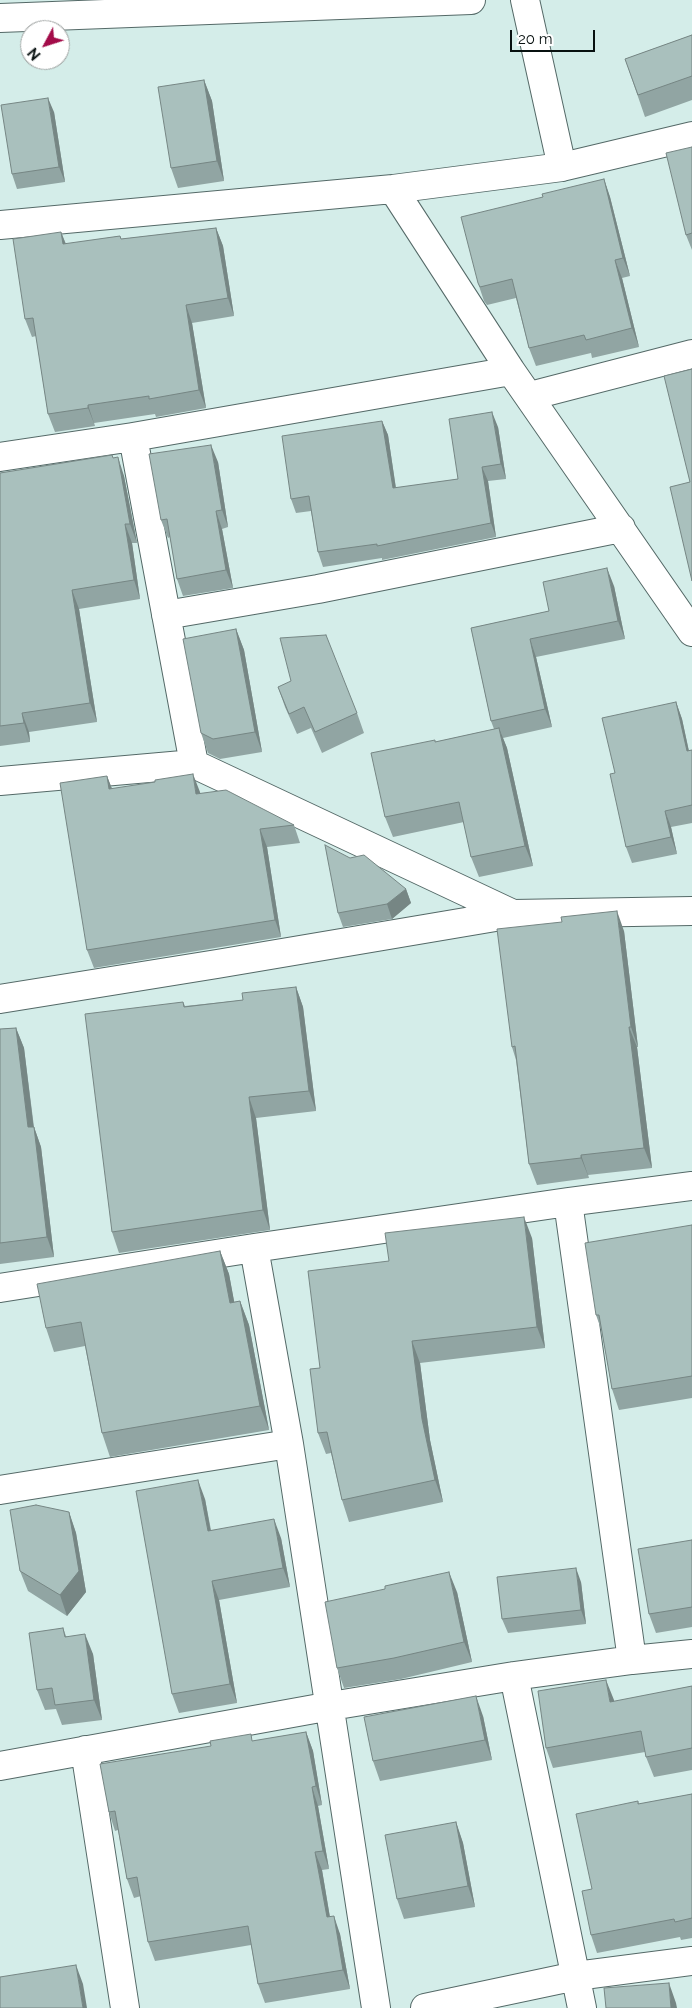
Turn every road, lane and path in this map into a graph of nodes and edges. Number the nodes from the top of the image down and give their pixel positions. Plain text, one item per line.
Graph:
1 (470, 0) edge
2 (525, 0) edge
3 (217, 5) edge
4 (0, 18) edge
5 (692, 136) edge
6 (562, 167) junction
7 (393, 189) junction
8 (0, 225) edge
9 (692, 354) edge
10 (511, 371) junction
11 (530, 396) junction
12 (133, 437) junction
13 (0, 457) edge
14 (621, 528) junction
15 (166, 615) junction
16 (692, 632) edge
17 (194, 764) junction
18 (0, 781) edge
19 (692, 911) edge
20 (514, 914) junction
21 (0, 999) edge
22 (692, 1186) edge
23 (568, 1202) junction
24 (254, 1248) junction
25 (0, 1288) edge
26 (289, 1444) junction
27 (0, 1490) edge
28 (692, 1654) edge
29 (632, 1660) junction
30 (514, 1676) junction
31 (331, 1706) junction
32 (85, 1750) junction
33 (0, 1766) edge
34 (692, 1961) edge
35 (576, 1976) junction
36 (125, 2008) edge
37 (376, 2008) edge
38 (426, 2008) edge
39 (582, 2008) edge

1 - 3 street
2 - 6 street
3 - 4 street
5 - 6 street
6 - 7 street
7 - 8 street
7 - 10 street
9 - 11 street
10 - 11 street
10 - 12 street
11 - 14 street
12 - 13 street
12 - 15 street
14 - 15 street
14 - 16 street
15 - 17 street
17 - 18 street
17 - 20 street
19 - 20 street
20 - 21 street
22 - 23 street
23 - 24 street
23 - 29 street
24 - 25 street
24 - 26 street
26 - 27 street
26 - 31 street
28 - 29 street
29 - 30 street
30 - 31 street
30 - 35 street
31 - 32 street
31 - 37 street
32 - 33 street
32 - 36 street
34 - 35 street
35 - 38 street
35 - 39 street

